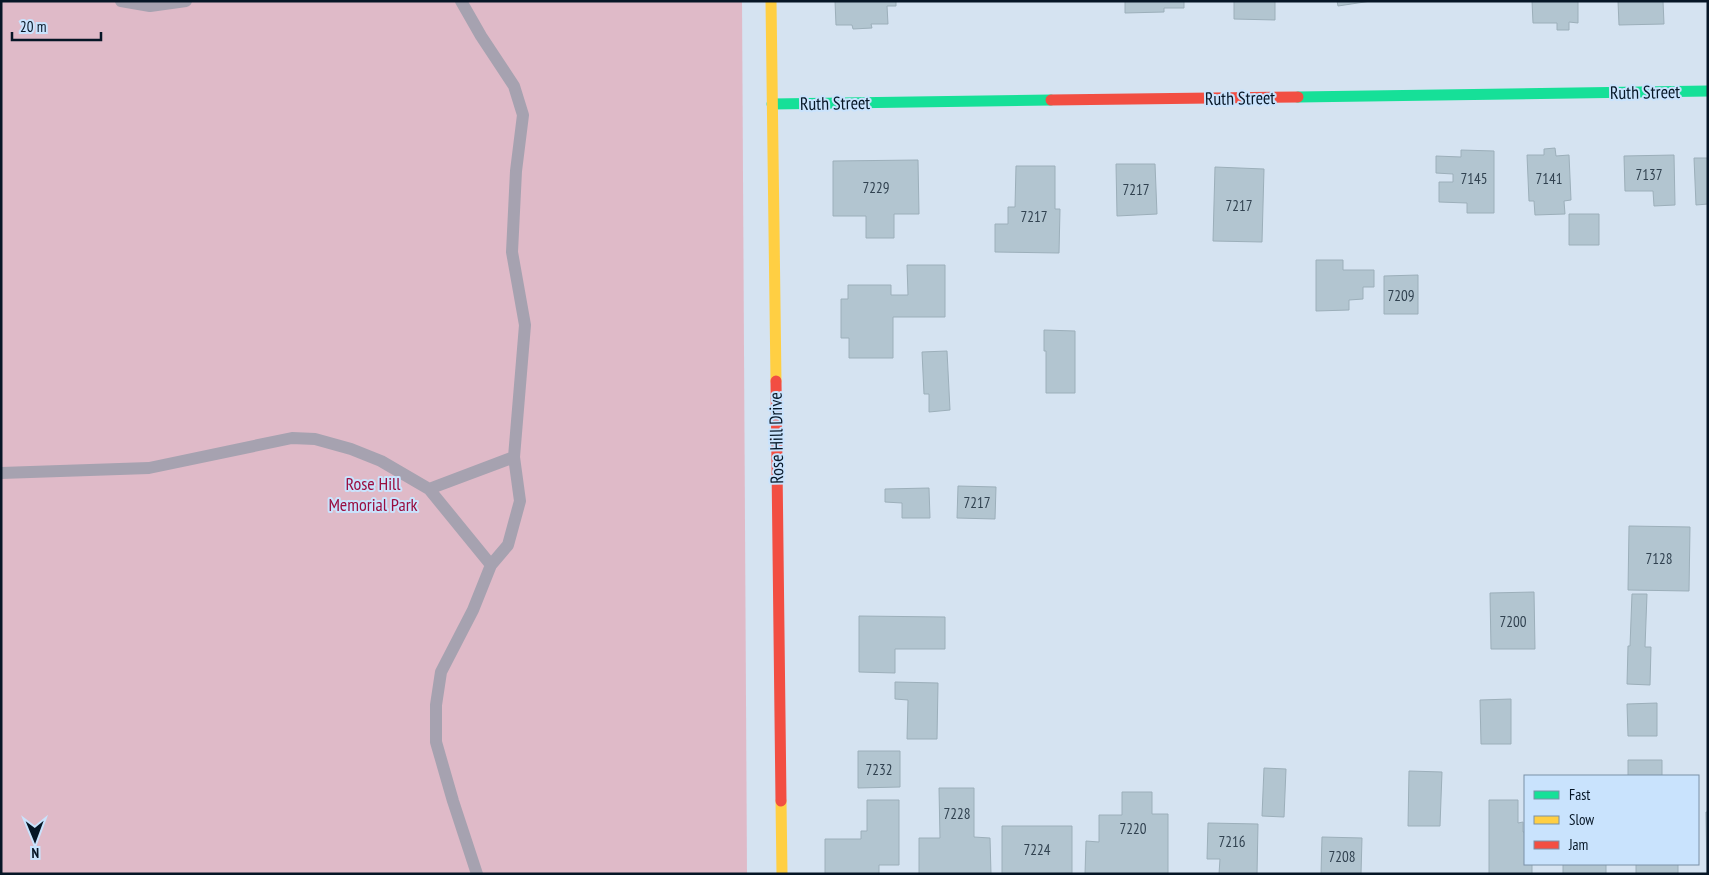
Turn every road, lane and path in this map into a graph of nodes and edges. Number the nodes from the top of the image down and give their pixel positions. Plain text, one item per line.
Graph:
1 (121, 1) edge
2 (186, 1) edge
3 (461, 1) edge
4 (772, 1) edge
5 (1708, 91) edge
6 (772, 104) junction
7 (514, 457) junction
8 (1, 473) edge
9 (429, 489) junction
10 (491, 565) junction
11 (477, 874) edge
12 (782, 874) edge

1 - 2 lane
3 - 7 lane
4 - 6 street, Rose Hill Drive
5 - 6 street, Ruth Street
6 - 12 street, Rose Hill Drive
7 - 9 lane
7 - 10 lane
8 - 9 lane
9 - 10 lane
10 - 11 lane

